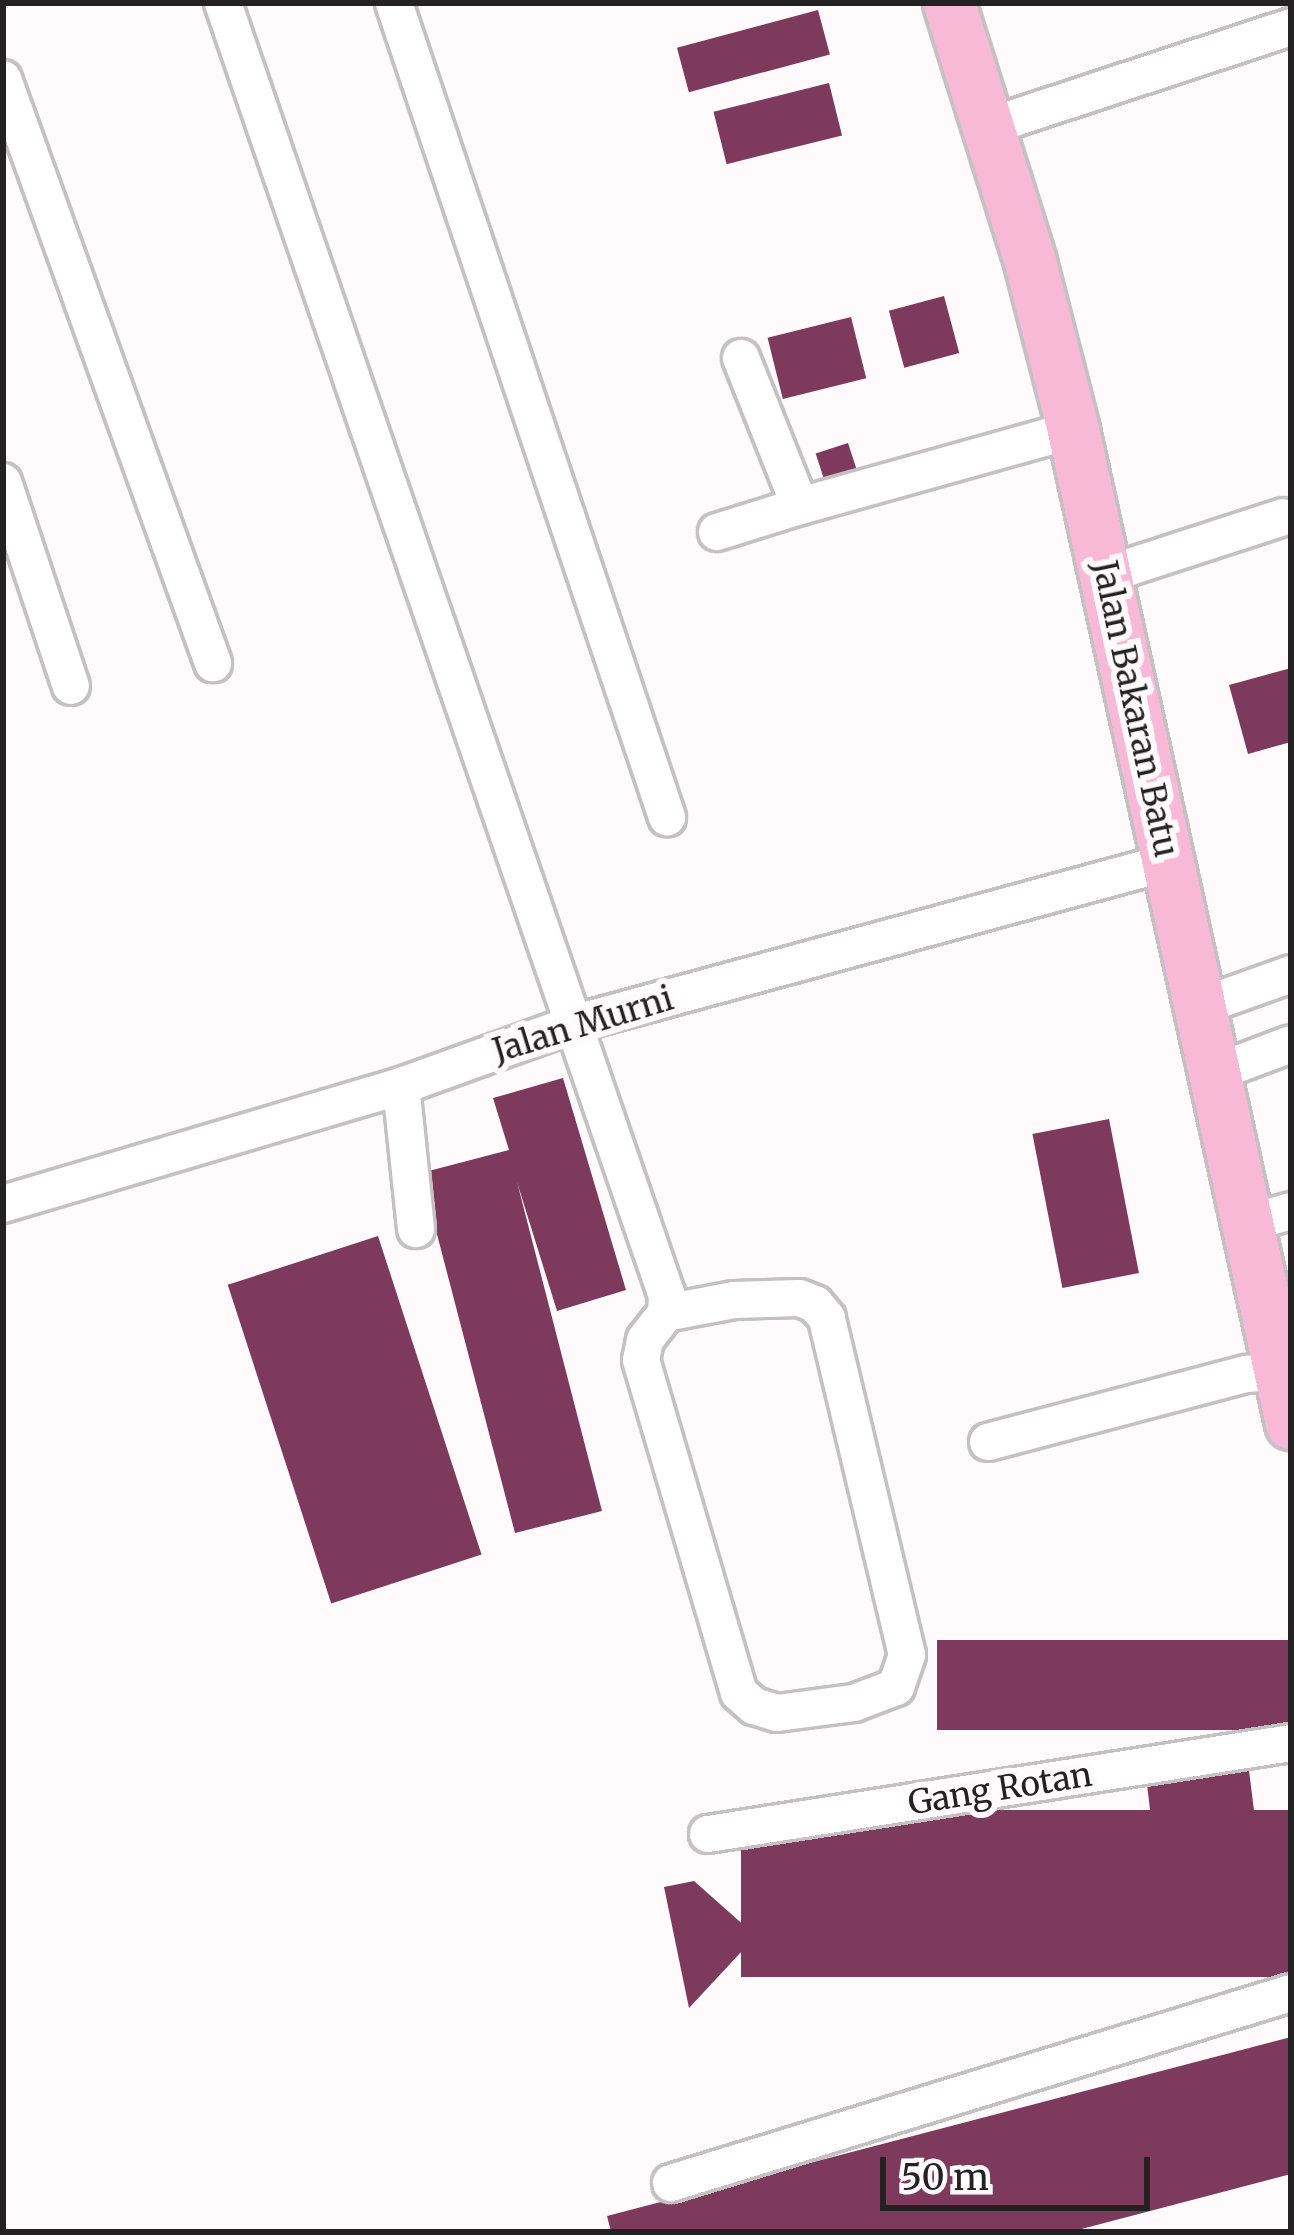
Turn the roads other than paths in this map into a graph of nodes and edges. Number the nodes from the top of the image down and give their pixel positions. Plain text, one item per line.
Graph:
1 (223, 3) edge
2 (394, 3) edge
3 (949, 3) edge
4 (1291, 27) edge
5 (3, 80) edge
6 (987, 127) junction
7 (742, 358) dead end
8 (1073, 430) junction
9 (3, 482) edge
10 (800, 506) junction
11 (1283, 517) dead end
12 (717, 532) dead end
13 (1105, 575) junction
14 (213, 663) dead end
15 (71, 686) dead end
16 (667, 817) dead end
17 (1168, 862) junction
18 (1291, 974) edge
19 (1198, 1007) junction
20 (576, 1023) junction
21 (1291, 1044) edge
22 (1214, 1073) junction
23 (401, 1086) junction
24 (3, 1204) edge
25 (1270, 1217) edge
26 (416, 1229) dead end
27 (666, 1312) junction
28 (1281, 1371) junction
29 (1291, 1423) edge
30 (988, 1442) dead end
31 (1291, 1743) edge
32 (709, 1834) dead end
33 (1291, 1993) edge
34 (670, 2183) dead end

1 - 20 street
2 - 16 street
3 - 6 highway, Jalan Bakaran Batu
4 - 6 street
5 - 14 street
6 - 8 highway, Jalan Bakaran Batu
7 - 10 street
8 - 10 street
8 - 13 highway, Jalan Bakaran Batu
9 - 15 street
10 - 12 street
11 - 13 street
13 - 17 highway, Jalan Bakaran Batu
17 - 19 highway, Jalan Bakaran Batu
17 - 20 street, Jalan Murni
18 - 19 street
19 - 22 highway, Jalan Bakaran Batu
20 - 23 street, Jalan Murni
20 - 27 street
21 - 22 street
22 - 25 highway, Jalan Bakaran Batu
23 - 24 street, Jalan Murni
23 - 26 street
25 - 28 highway, Jalan Bakaran Batu
27 - 27 street
28 - 29 highway, Jalan Bakaran Batu
28 - 30 street
31 - 32 street, Gang Rotan
33 - 34 street

